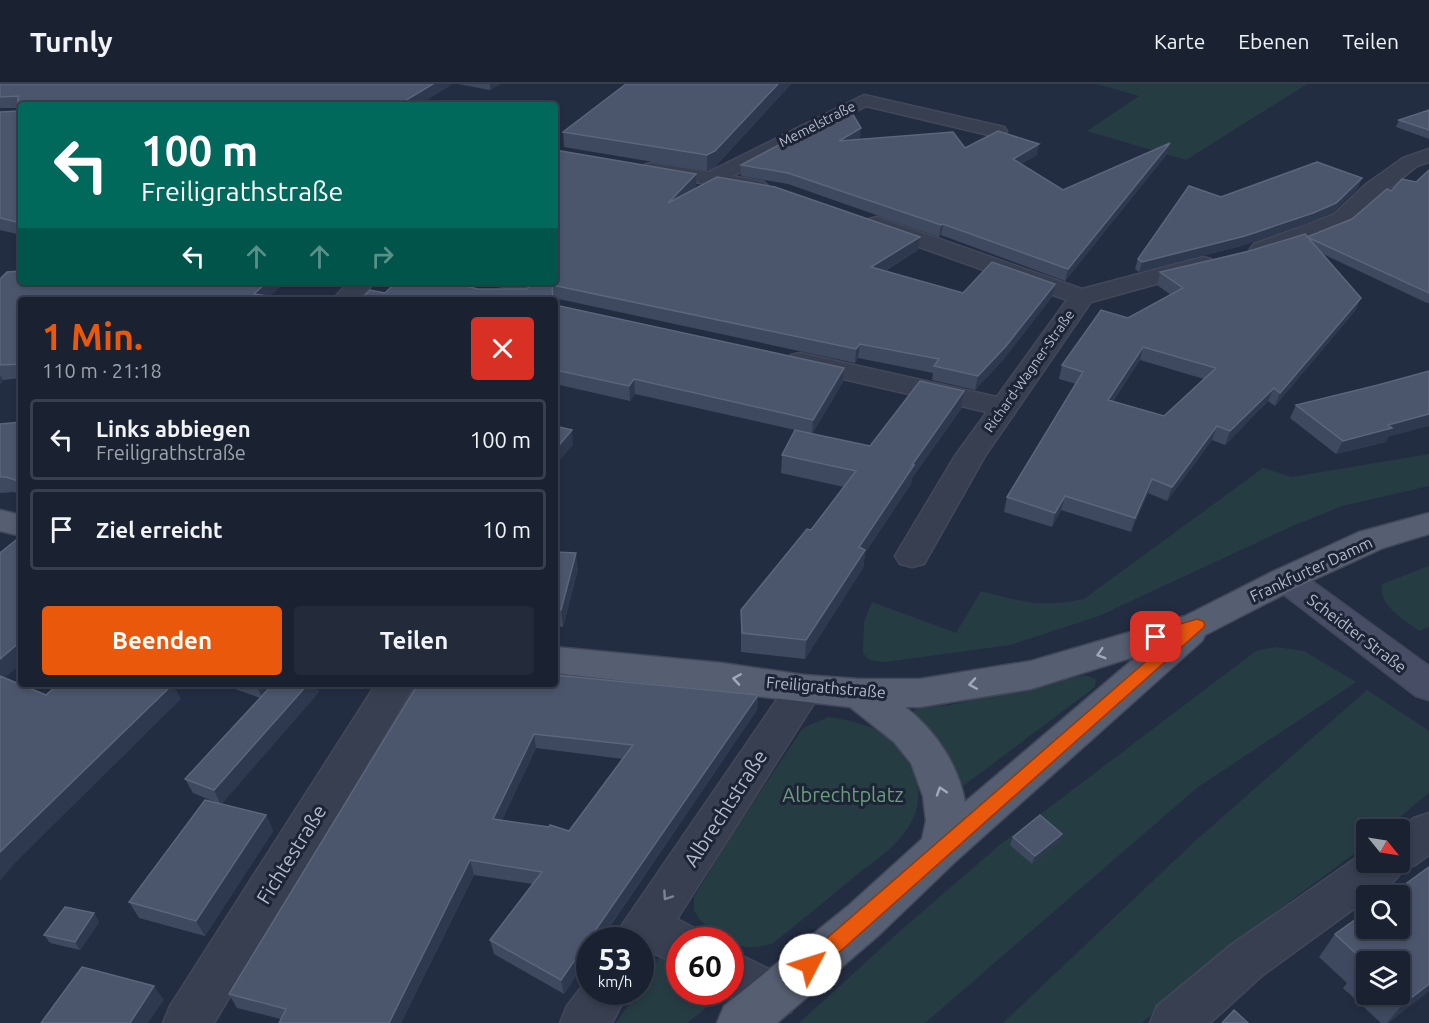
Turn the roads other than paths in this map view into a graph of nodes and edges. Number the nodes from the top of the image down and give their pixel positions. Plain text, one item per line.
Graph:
1 (997, 131) edge
2 (1429, 155) edge
3 (628, 165) edge
4 (713, 178) junction
5 (779, 191) edge
6 (859, 218) edge
7 (360, 285) edge
8 (347, 297) edge
9 (1082, 297) junction
10 (780, 356) edge
11 (1003, 407) junction
12 (0, 520) edge
13 (1429, 523) edge
14 (18, 525) edge
15 (912, 556) dead end
16 (1286, 579) junction
17 (1197, 625) junction
18 (558, 660) edge
19 (1429, 686) edge
20 (394, 687) edge
21 (804, 689) junction
22 (859, 693) junction
23 (1429, 831) edge
24 (1410, 845) edge
25 (941, 848) junction
26 (1370, 873) edge
27 (655, 937) edge
28 (744, 990) edge
29 (596, 1005) edge
30 (758, 1009) edge
31 (187, 1023) edge
32 (584, 1023) edge
33 (1174, 1023) edge

1 - 4 street, Memelstraße
2 - 9 street, Richard-Wagner-Straße
3 - 4 street
4 - 5 street
6 - 9 street
7 - 8 street
9 - 11 street, Richard-Wagner-Straße
10 - 11 street
11 - 15 street, Richard-Wagner-Straße
12 - 14 main road
13 - 16 main road, Frankfurter Damm
16 - 17 main road, Frankfurter Damm
16 - 19 street, Scheidter Straße
17 -> 22 main road, Freiligrathstraße
17 - 25 main road
21 -> 18 main road, Freiligrathstraße
20 - 31 street, Fichtestraße
21 - 22 main road, Freiligrathstraße
21 -> 27 street, Albrechtstraße
25 -> 22 main road
23 - 24 street
25 - 30 main road
26 - 33 street
28 - 30 street
29 - 32 street

